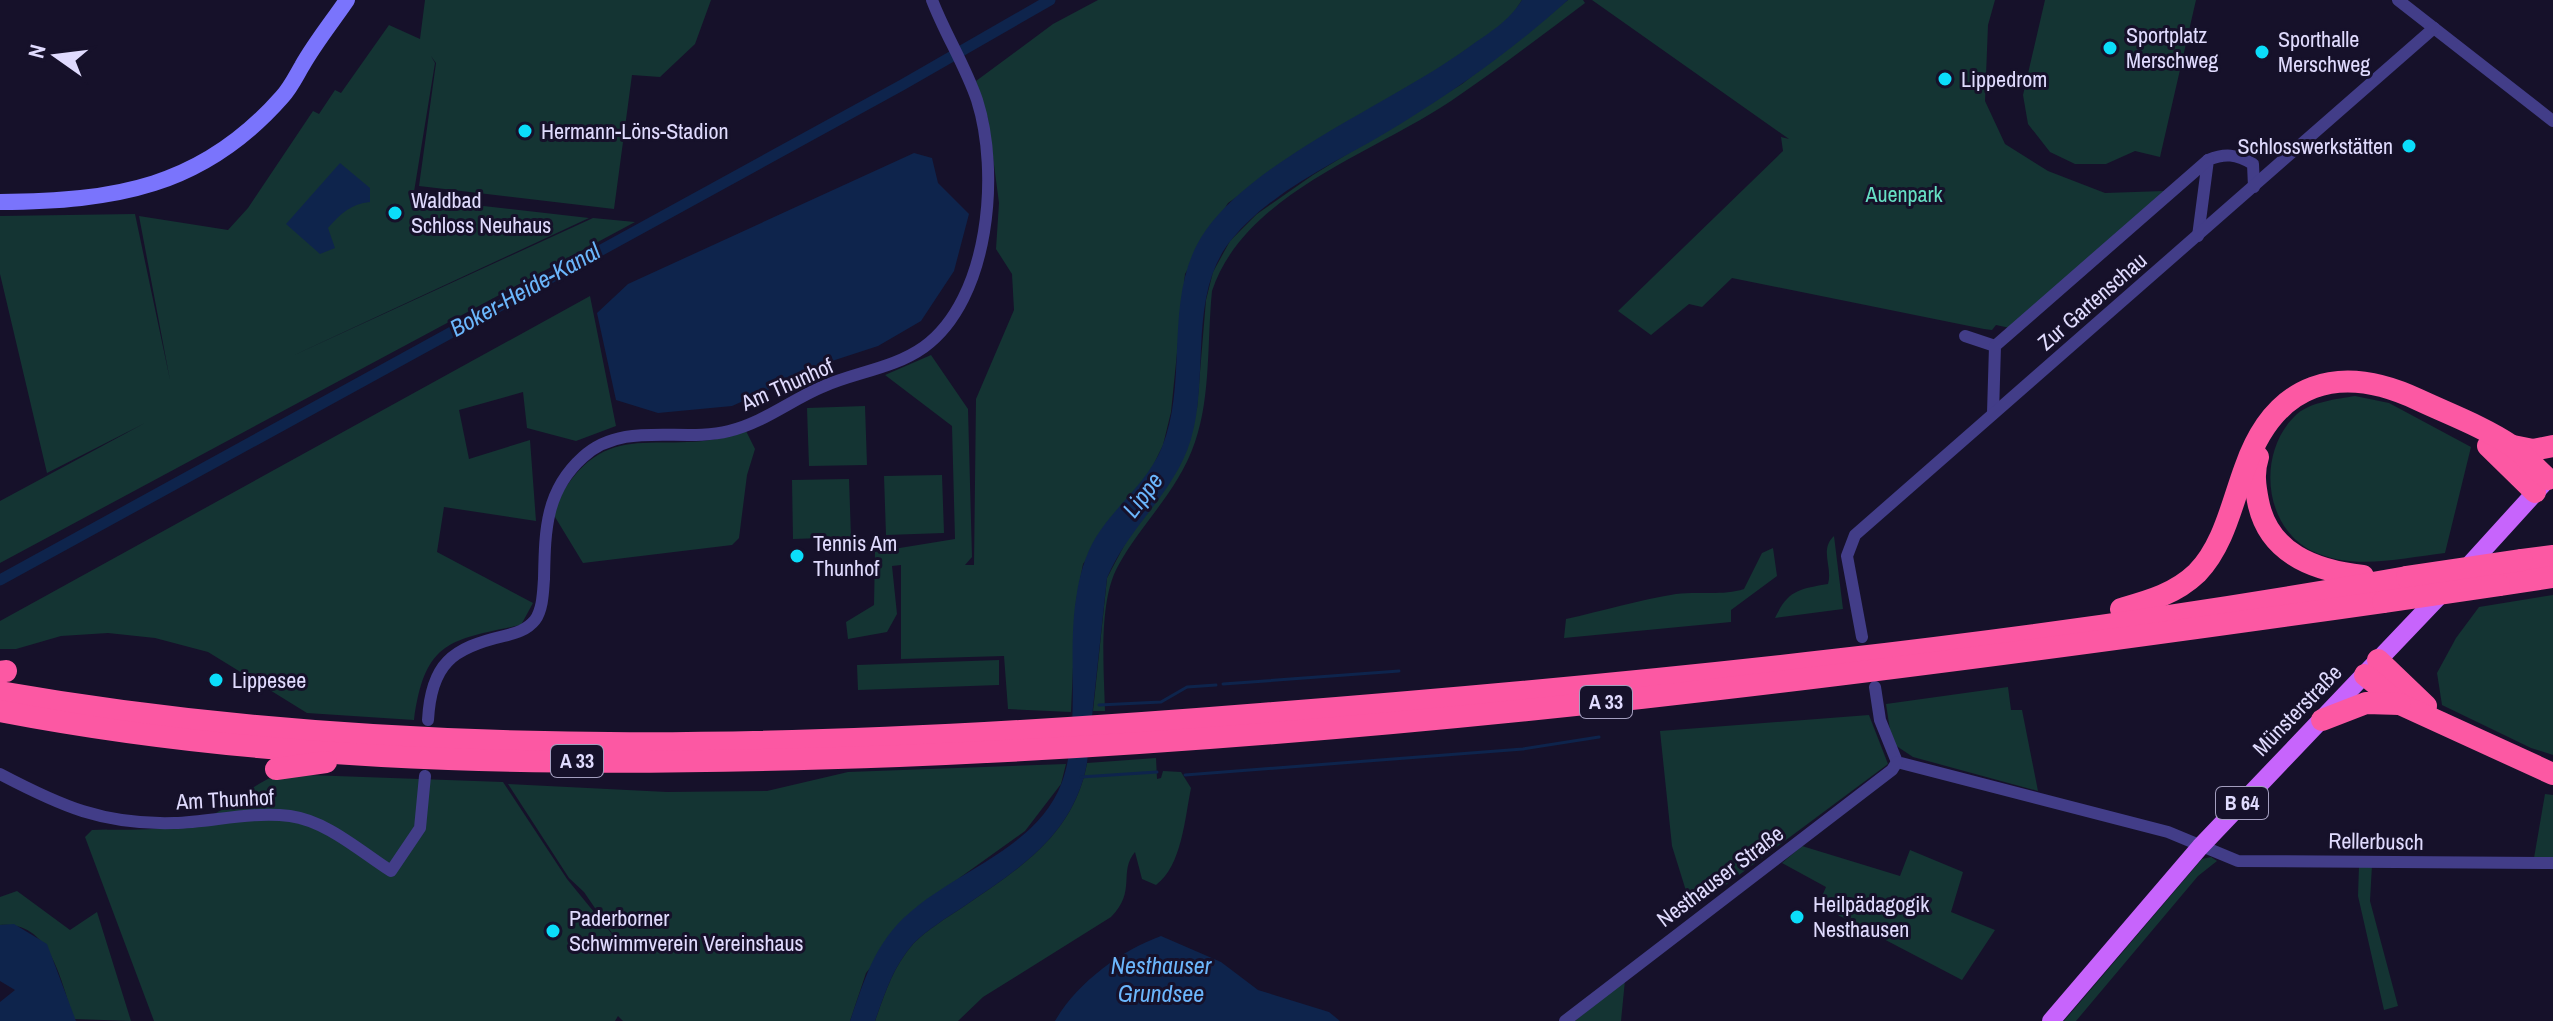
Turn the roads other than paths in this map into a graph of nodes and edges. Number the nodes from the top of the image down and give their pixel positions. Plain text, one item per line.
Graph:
1 (347, 0) edge
2 (932, 0) edge
3 (2398, 0) edge
4 (2434, 28) junction
5 (2553, 121) edge
6 (2208, 160) junction
7 (2254, 187) junction
8 (0, 202) edge
9 (2198, 236) junction
10 (1965, 336) dead end
11 (1995, 346) junction
12 (1993, 413) junction
13 (2513, 446) junction
14 (2553, 446) edge
15 (2545, 482) edge
16 (2553, 556) edge
17 (2402, 578) junction
18 (2549, 579) edge
19 (2035, 633) junction
20 (1862, 637) dead end
21 (2371, 668) junction
22 (2, 678) edge
23 (1875, 687) dead end
24 (2400, 704) junction
25 (0, 711) edge
26 (296, 714) dead end
27 (428, 720) dead end
28 (2322, 720) junction
29 (1166, 731) junction
30 (374, 745) junction
31 (1897, 762) junction
32 (2553, 768) edge
33 (276, 769) dead end
34 (0, 774) edge
35 (2553, 774) edge
36 (425, 776) dead end
37 (2200, 847) junction
38 (2553, 863) edge
39 (1565, 1021) edge
40 (2051, 1021) edge

1 - 8 street
2 - 27 street, Am Thunhof
3 - 4 street
4 - 5 street
4 - 7 street, Zur Gartenschau
6 - 7 street
6 - 9 street
6 - 11 street
7 - 9 street, Zur Gartenschau
9 - 12 street, Zur Gartenschau
10 - 11 street
11 - 12 street
12 - 20 street, Zur Gartenschau
13 - 14 highway
13 - 15 highway
13 - 19 highway
15 - 17 highway
15 - 21 main road, Münsterstraße / B 64
16 - 17 highway, A 33, bridge
17 - 19 highway, A 33
18 - 29 highway, A 33, bridge
19 - 29 highway, A 33
21 - 24 highway
21 - 28 main road, Münsterstraße / B 64
21 - 32 highway
22 - 30 highway, A 33
23 - 31 street
24 - 28 highway
24 - 35 highway
25 - 30 highway, A 33
26 - 30 highway
28 - 37 main road, Münsterstraße / B 64
29 - 30 highway, A 33
30 - 33 highway
31 - 37 street
31 - 39 street, Nesthauser Straße
34 - 36 street, Am Thunhof
37 - 38 street, Rellerbusch
37 - 40 main road, Münsterstraße / B 64

